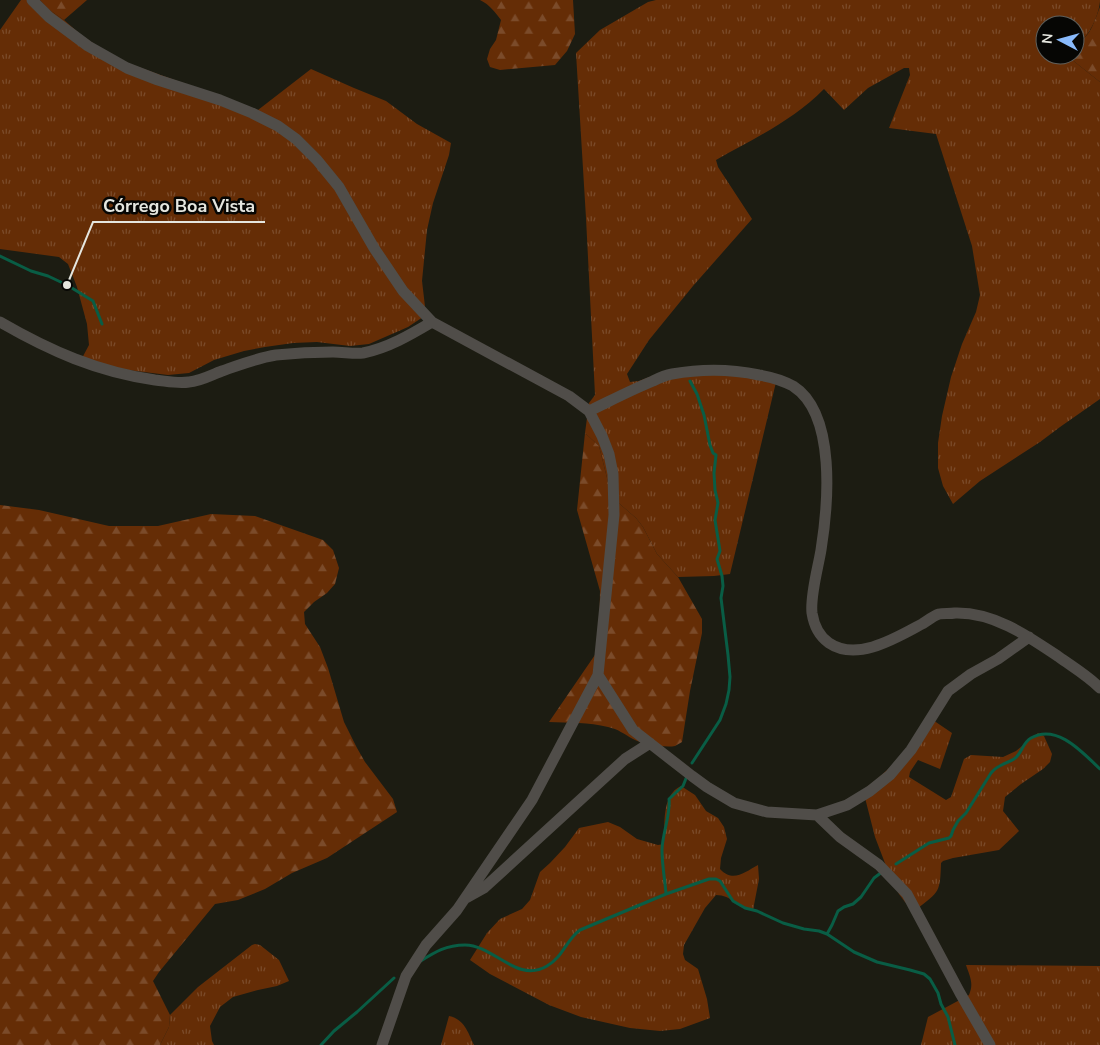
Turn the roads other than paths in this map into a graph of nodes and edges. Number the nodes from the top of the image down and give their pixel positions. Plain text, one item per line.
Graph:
1 (32, 0) edge
2 (0, 322) edge
3 (432, 322) junction
4 (589, 411) junction
5 (1029, 637) junction
6 (598, 675) junction
7 (1100, 688) edge
8 (650, 743) junction
9 (817, 815) junction
10 (465, 898) junction
11 (382, 1045) edge
12 (990, 1045) edge

1 - 3 street
2 - 3 street
3 - 4 street
4 - 5 street
4 - 6 street
5 - 7 street
5 - 9 street
6 - 8 street
6 - 10 street
8 - 9 street
8 - 10 street
9 - 12 street
10 - 11 street

